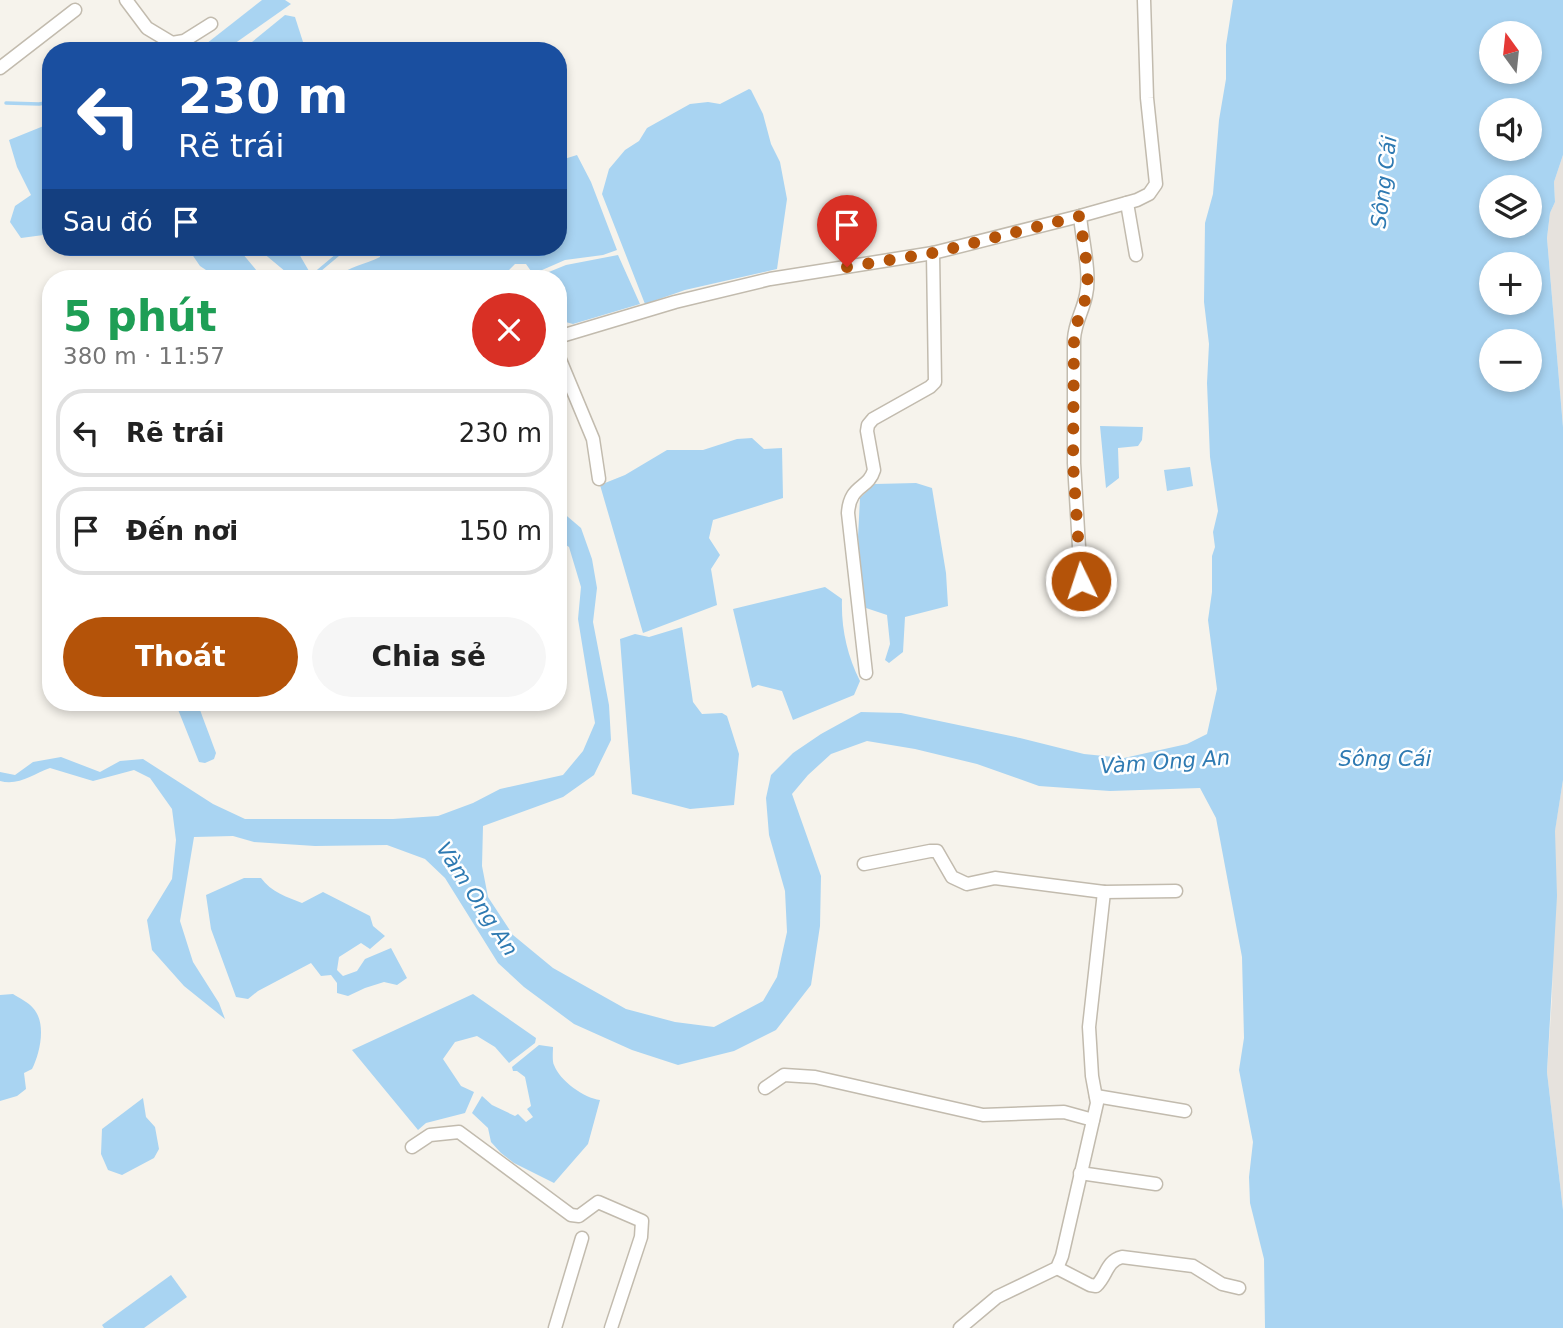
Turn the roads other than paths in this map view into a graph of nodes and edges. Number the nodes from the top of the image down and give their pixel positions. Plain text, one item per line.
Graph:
1 (126, 0) edge
2 (1144, 0) edge
3 (75, 10) dead end
4 (211, 24) dead end
5 (170, 42) edge
6 (178, 42) edge
7 (0, 68) edge
8 (1127, 203) junction
9 (1080, 216) junction
10 (933, 253) junction
11 (1136, 255) dead end
12 (567, 334) edge
13 (567, 377) edge
14 (599, 479) dead end
15 (1081, 581) dead end
16 (866, 673) dead end
17 (864, 864) dead end
18 (1176, 891) dead end
19 (1104, 892) junction
20 (765, 1088) dead end
21 (1096, 1096) junction
22 (1185, 1111) dead end
23 (1093, 1120) junction
24 (412, 1147) dead end
25 (1080, 1173) junction
26 (1156, 1184) dead end
27 (582, 1238) dead end
28 (1057, 1268) junction
29 (1239, 1288) dead end
30 (555, 1328) edge
31 (611, 1328) edge
32 (960, 1328) edge

1 - 5 street
2 - 8 street
3 - 7 street
4 - 6 street
8 - 9 street
8 - 11 street
9 - 10 street
9 - 15 street
10 - 12 street
10 - 16 street
13 - 14 street
17 - 19 street
18 - 19 street
19 - 21 street
20 - 23 street
21 - 22 street
21 - 23 street
23 - 25 street
24 - 31 street
25 - 26 street
25 - 28 street
27 - 30 street
28 - 29 street
28 - 32 street

